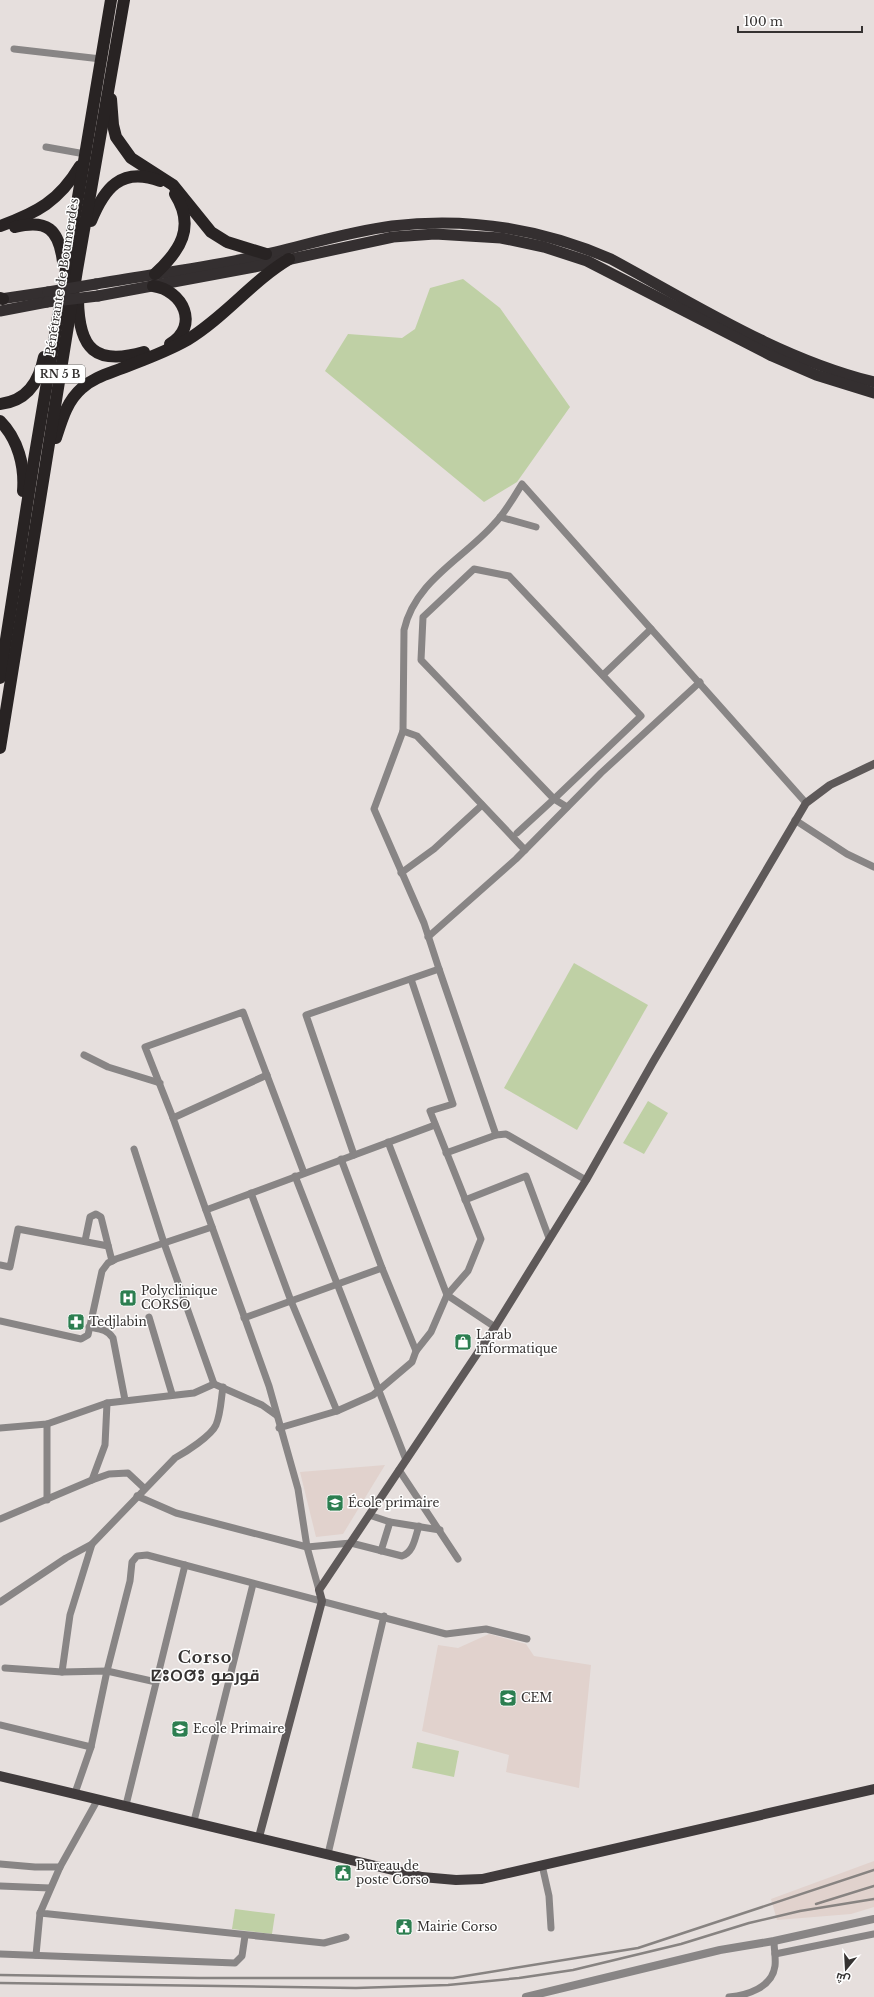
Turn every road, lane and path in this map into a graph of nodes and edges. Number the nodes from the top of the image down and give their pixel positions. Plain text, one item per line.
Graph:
1 (111, 0) edge
2 (124, 0) edge
3 (14, 49) dead end
4 (101, 59) junction
5 (110, 77) junction
6 (46, 147) dead end
7 (85, 157) junction
8 (0, 226) edge
9 (0, 231) edge
10 (83, 236) junction
11 (266, 254) junction
12 (289, 259) junction
13 (77, 270) junction
14 (65, 274) junction
15 (154, 280) junction
16 (48, 297) junction
17 (1, 302) edge
18 (56, 331) junction
19 (874, 382) edge
20 (874, 393) edge
21 (0, 404) edge
22 (0, 420) edge
23 (43, 479) junction
24 (500, 517) junction
25 (536, 527) dead end
26 (21, 542) junction
27 (651, 629) junction
28 (603, 675) junction
29 (0, 678) edge
30 (700, 682) junction
31 (640, 716) junction
32 (652, 725) junction
33 (403, 731) junction
34 (0, 748) edge
35 (874, 764) edge
36 (554, 799) junction
37 (806, 803) junction
38 (482, 805) junction
39 (567, 807) junction
40 (795, 820) junction
41 (517, 833) dead end
42 (524, 850) junction
43 (874, 867) edge
44 (401, 873) junction
45 (428, 937) junction
46 (439, 969) junction
47 (411, 979) junction
48 (84, 1055) dead end
49 (267, 1075) junction
50 (160, 1083) junction
51 (174, 1118) junction
52 (435, 1125) junction
53 (496, 1135) junction
54 (388, 1142) junction
55 (134, 1149) dead end
56 (446, 1153) junction
57 (354, 1155) junction
58 (341, 1159) junction
59 (304, 1173) junction
60 (295, 1176) junction
61 (586, 1180) junction
62 (251, 1193) junction
63 (465, 1200) junction
64 (206, 1210) junction
65 (212, 1227) junction
66 (549, 1238) junction
67 (85, 1241) junction
68 (164, 1243) junction
69 (108, 1246) junction
70 (112, 1261) junction
71 (0, 1265) edge
72 (382, 1268) junction
73 (337, 1284) junction
74 (447, 1295) junction
75 (291, 1301) junction
76 (149, 1317) dead end
77 (244, 1318) junction
78 (0, 1320) edge
79 (90, 1327) junction
80 (495, 1327) junction
81 (416, 1351) junction
82 (214, 1384) junction
83 (223, 1387) junction
84 (378, 1391) junction
85 (172, 1394) junction
86 (124, 1400) junction
87 (107, 1403) junction
88 (337, 1411) junction
89 (276, 1415) junction
90 (47, 1424) junction
91 (0, 1428) edge
92 (279, 1428) junction
93 (406, 1460) junction
94 (399, 1470) junction
95 (92, 1480) junction
96 (144, 1488) junction
97 (137, 1496) junction
98 (47, 1500) junction
99 (369, 1515) junction
100 (0, 1519) edge
101 (390, 1522) junction
102 (419, 1526) junction
103 (440, 1530) junction
104 (351, 1542) junction
105 (92, 1544) junction
106 (307, 1547) junction
107 (381, 1551) junction
108 (458, 1559) dead end
109 (185, 1565) junction
110 (254, 1584) junction
111 (319, 1590) junction
112 (322, 1601) junction
113 (0, 1602) edge
114 (384, 1616) junction
115 (527, 1639) dead end
116 (5, 1668) dead end
117 (107, 1671) junction
118 (62, 1672) junction
119 (156, 1682) junction
120 (0, 1725) edge
121 (91, 1747) junction
122 (0, 1776) edge
123 (874, 1789) edge
124 (75, 1793) junction
125 (98, 1799) junction
126 (126, 1805) junction
127 (194, 1821) junction
128 (259, 1837) junction
129 (328, 1854) junction
130 (0, 1864) edge
131 (542, 1865) junction
132 (60, 1867) junction
133 (0, 1886) edge
134 (50, 1888) junction
135 (40, 1913) junction
136 (874, 1919) edge
137 (551, 1928) dead end
138 (874, 1934) edge
139 (245, 1936) junction
140 (346, 1937) dead end
141 (774, 1941) junction
142 (0, 1954) edge
143 (775, 1954) junction
144 (36, 1955) junction
145 (554, 1994) edge
146 (526, 1997) edge
147 (729, 1997) edge

1 - 4 highway, Pénétrante de Boumerdès / RN 5 B
2 - 5 highway, Pénétrante de Boumerdès / RN 5 B
3 - 4 street
4 - 7 highway, Pénétrante de Boumerdès / RN 5 B
5 - 10 highway, Pénétrante de Boumerdès / RN 5 B
5 - 11 highway
6 - 7 street
7 - 8 highway
7 - 14 highway, Pénétrante de Boumerdès / RN 5 B
9 - 14 highway
10 - 13 highway, Pénétrante de Boumerdès / RN 5 B
10 - 15 highway
11 - 15 highway
11 - 19 highway
12 - 15 highway
12 - 20 highway
12 - 23 highway
13 - 15 highway
13 - 23 highway, Pénétrante de Boumerdès / RN 5 B
14 - 18 highway, Pénétrante de Boumerdès / RN 5 B
15 - 16 highway, bridge
15 - 16 highway, bridge
16 - 17 highway
18 - 21 highway
18 - 26 highway, Pénétrante de Boumerdès / RN 5 B
22 - 26 highway
23 - 34 highway, Pénétrante de Boumerdès / RN 5 B
24 - 25 street
24 - 27 street
24 - 33 street
26 - 29 highway, Pénétrante de Boumerdès / RN 5 B
27 - 28 street
27 - 30 street
28 - 31 street
28 - 36 street
30 - 32 street
30 - 37 street
31 - 32 street
31 - 36 street
32 - 39 street
33 - 38 street
33 - 44 street
35 - 37 main road
36 - 39 street
36 - 41 street
37 - 40 main road
38 - 42 street
38 - 44 street
39 - 42 street
40 - 43 street
40 - 61 main road
42 - 45 street
44 - 45 street
45 - 46 street
46 - 47 street
46 - 53 street
47 - 52 street
47 - 57 street
48 - 50 street
49 - 50 street
49 - 51 street
49 - 59 street
50 - 51 street
51 - 64 street
52 - 54 street
52 - 56 street
53 - 56 street
53 - 61 street
54 - 57 street
54 - 74 street
55 - 68 street
56 - 63 street
57 - 58 street
58 - 59 street
58 - 72 street
59 - 60 street
60 - 62 street
60 - 73 street
61 - 66 main road
62 - 64 street
62 - 75 street
63 - 66 street
63 - 74 street
64 - 65 street
65 - 68 street
65 - 77 street
66 - 80 main road
67 - 69 street
67 - 69 street
67 - 71 street
68 - 70 street
68 - 82 street
69 - 70 street
70 - 79 street
72 - 73 street
72 - 81 street
73 - 75 street
73 - 84 street
74 - 80 street
74 - 81 street
75 - 77 street
75 - 88 street
76 - 85 street
77 - 89 street
78 - 79 street
79 - 86 street
80 - 93 main road
81 - 84 street
82 - 83 street
82 - 85 street
83 - 89 street
83 - 96 street
84 - 88 street
84 - 93 street
85 - 86 street
86 - 87 street
87 - 90 street
87 - 95 street
88 - 92 street
89 - 92 street
90 - 91 street
90 - 98 street
92 - 106 street
93 - 94 main road
94 - 99 main road
94 - 103 street
95 - 96 street
95 - 98 street
96 - 97 street
97 - 105 street
97 - 106 street
98 - 100 street
99 - 101 street
99 - 104 main road
101 - 102 street
101 - 107 street
102 - 103 street
102 - 107 street
103 - 108 street
104 - 106 street
104 - 107 street
104 - 111 main road
105 - 113 street
105 - 118 street
106 - 111 street
109 - 110 street
109 - 117 street
109 - 119 street
110 - 112 street
110 - 127 street
111 - 112 main road
112 - 114 street
112 - 128 main road
114 - 115 street
114 - 129 street
116 - 118 street
117 - 118 street
117 - 119 street
117 - 121 street
119 - 126 street
120 - 121 street
121 - 124 street
122 - 124 main road
123 - 131 main road
124 - 125 main road
125 - 126 main road
125 - 132 street
126 - 127 main road
127 - 128 main road
128 - 129 main road
129 - 131 main road
130 - 132 street
131 - 137 street
132 - 134 street
133 - 134 street
134 - 135 street
135 - 139 street
135 - 144 street
136 - 141 street
138 - 143 street
139 - 140 street
139 - 144 street
141 - 143 street
141 - 145 street
142 - 144 street
143 - 147 street
145 - 146 street

